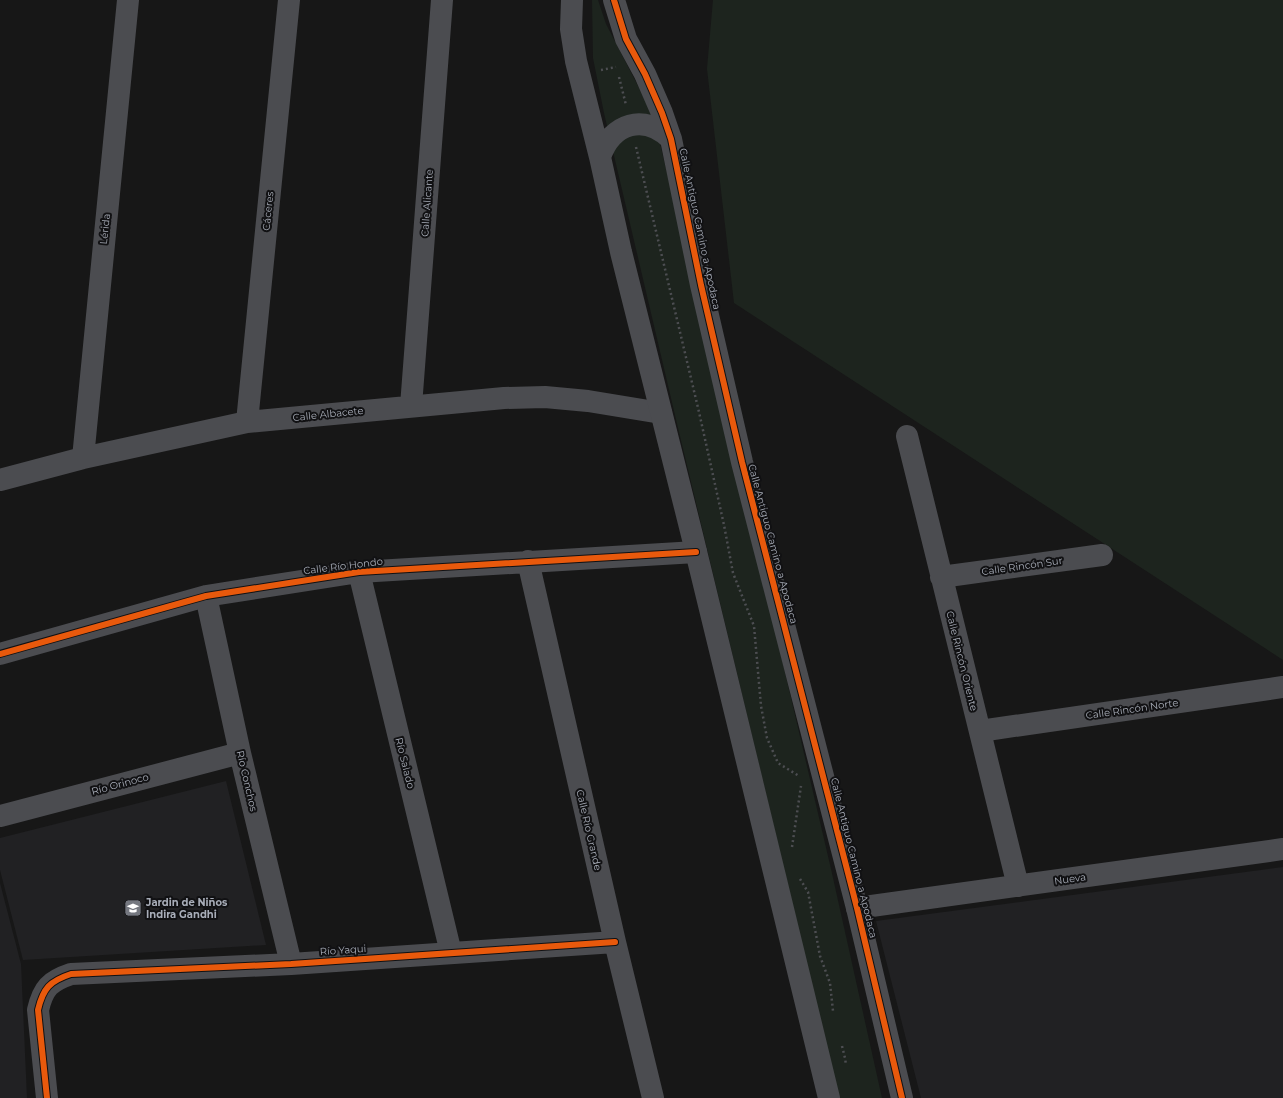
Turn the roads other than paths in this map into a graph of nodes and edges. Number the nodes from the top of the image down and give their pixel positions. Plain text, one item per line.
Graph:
1 (128, 0) edge
2 (289, 0) edge
3 (442, 0) edge
4 (572, 0) edge
5 (614, 0) edge
6 (671, 139) junction
7 (600, 157) junction
8 (411, 406) junction
9 (661, 413) junction
10 (247, 422) junction
11 (907, 436) dead end
12 (83, 458) junction
13 (0, 480) edge
14 (696, 552) junction
15 (1102, 555) dead end
16 (528, 562) junction
17 (359, 572) junction
18 (941, 577) junction
19 (206, 596) junction
20 (0, 654) edge
21 (1283, 687) edge
22 (980, 731) junction
23 (240, 753) junction
24 (0, 816) edge
25 (1283, 849) edge
26 (1018, 886) junction
27 (857, 908) junction
28 (615, 942) junction
29 (451, 953) junction
30 (291, 964) junction
31 (47, 1098) edge
32 (653, 1098) edge
33 (828, 1098) edge
34 (902, 1098) edge

1 - 12 street, Lérida
2 - 10 street, Cáceres
3 - 8 street, Calle Alicante
4 - 7 street
5 - 6 street, Calle Antiguo Camino a Apodaca
6 - 7 street
6 - 27 street, Calle Antiguo Camino a Apodaca
7 - 9 street
8 - 9 street, Calle Albacete
8 - 10 street, Calle Albacete
9 - 14 street
10 - 12 street, Calle Albacete
11 - 18 street, Calle Rincón Oriente
12 - 13 street, Calle Albacete
14 - 16 street, Calle Río Hondo
14 - 33 street
15 - 18 street, Calle Rincón Sur
16 - 17 street, Calle Río Hondo
16 - 28 street, Calle Río Grande
17 - 19 street, Calle Río Hondo
17 - 29 street, Río Salado
18 - 22 street, Calle Rincón Oriente
19 - 20 street, Calle Río Hondo
19 - 23 street, Río Conchos
21 - 22 street, Calle Rincón Norte
22 - 26 street, Calle Rincón Oriente
23 - 24 street, Río Orinoco
23 - 30 street, Río Conchos
25 - 26 street, Nueva
26 - 27 street, Nueva
27 - 34 street, Calle Antiguo Camino a Apodaca
28 - 29 street, Río Yaqui
28 - 32 street, Calle Río Grande
29 - 30 street, Río Yaqui
30 - 31 street, Río Yaqui

